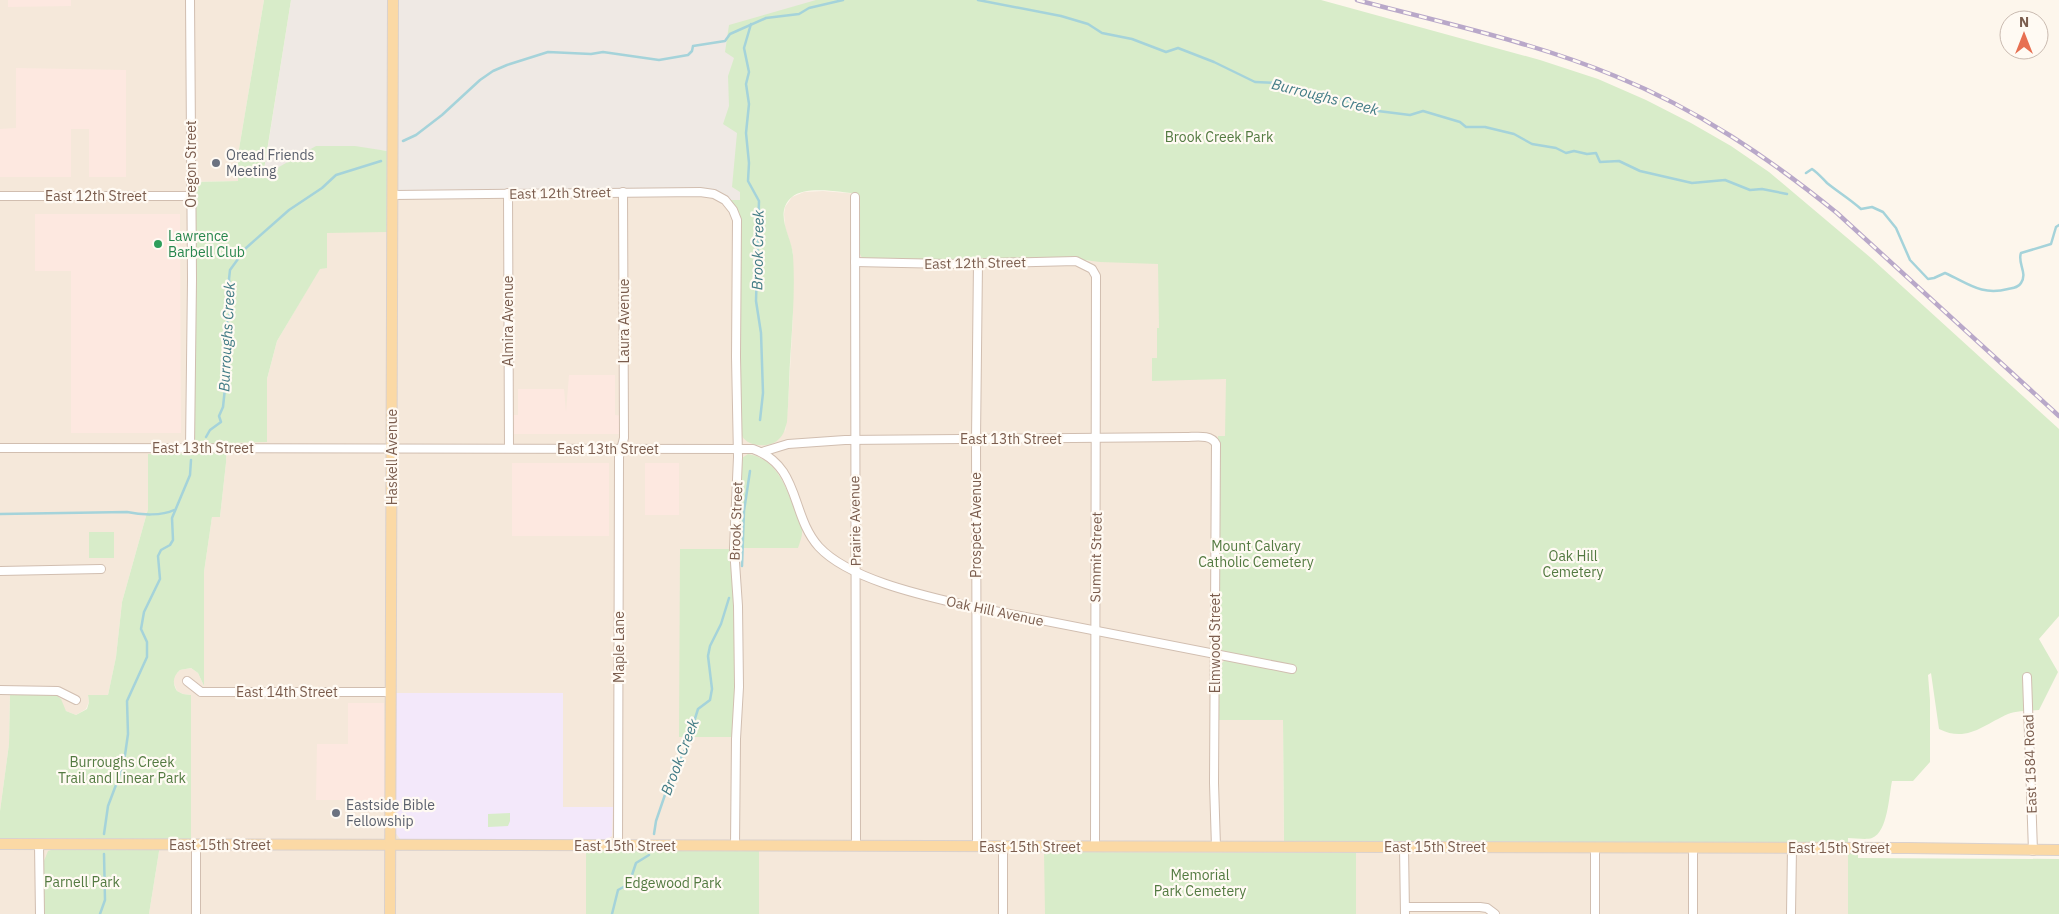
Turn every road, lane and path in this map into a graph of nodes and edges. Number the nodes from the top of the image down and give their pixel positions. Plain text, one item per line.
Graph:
1 (190, 0) edge
2 (393, 0) edge
3 (623, 192) junction
4 (508, 193) junction
5 (393, 195) junction
6 (0, 196) edge
7 (191, 196) junction
8 (855, 197) dead end
9 (725, 200) joint
10 (855, 262) junction
11 (978, 263) junction
12 (1092, 269) joint
13 (976, 439) junction
14 (1096, 439) junction
15 (855, 440) junction
16 (1214, 440) joint
17 (0, 448) edge
18 (190, 448) junction
19 (392, 448) junction
20 (509, 448) junction
21 (621, 449) junction
22 (738, 449) junction
23 (762, 452) junction
24 (101, 569) dead end
25 (0, 571) edge
26 (856, 571) junction
27 (977, 608) junction
28 (1096, 632) junction
29 (1215, 654) junction
30 (1292, 669) dead end
31 (2027, 677) dead end
32 (187, 681) dead end
33 (0, 690) edge
34 (391, 692) junction
35 (76, 700) dead end
36 (0, 844) edge
37 (39, 844) junction
38 (196, 845) junction
39 (390, 845) junction
40 (618, 846) junction
41 (735, 846) junction
42 (856, 846) junction
43 (977, 846) junction
44 (1003, 846) junction
45 (1095, 847) junction
46 (1216, 847) junction
47 (1404, 847) junction
48 (1595, 847) junction
49 (1693, 848) junction
50 (1792, 848) junction
51 (2033, 850) junction
52 (2059, 850) edge
53 (1405, 910) edge
54 (40, 914) edge
55 (196, 914) edge
56 (390, 914) edge
57 (1003, 914) edge
58 (1495, 914) edge
59 (1595, 914) edge
60 (1693, 914) edge
61 (1792, 914) edge

1 - 7 street, Oregon Street
2 - 5 main road, Haskell Avenue
3 - 4 street, East 12th Street
3 - 9 street, East 12th Street
3 - 21 street, Laura Avenue
4 - 5 street, East 12th Street
4 - 20 street, Almira Avenue
5 - 19 main road, Haskell Avenue
6 - 7 street, East 12th Street
7 - 18 street, Oregon Street
8 - 10 street, Prairie Avenue
9 - 22 street, Brook Street
10 - 11 street, East 12th Street
10 - 15 street, Prairie Avenue
11 - 12 street, East 12th Street
11 - 13 street, Prospect Avenue
12 - 14 street, Summit Street
13 - 14 street, East 13th Street
13 - 15 street, East 13th Street
13 - 27 street, Prospect Avenue
14 - 16 street, East 13th Street
14 - 28 street, Summit Street
15 - 23 street, East 13th Street
15 - 26 street, Prairie Avenue
16 - 29 street, Elmwood Street
17 - 18 street, East 13th Street
18 - 19 street, East 13th Street
19 - 20 street, East 13th Street
19 - 34 main road, Haskell Avenue
20 - 21 street, East 13th Street
21 - 22 street, East 13th Street
21 - 40 street, Maple Lane
22 - 23 street, East 13th Street
22 - 41 street, Brook Street
23 - 26 street, Oak Hill Avenue
24 - 25 street
26 - 27 street, Oak Hill Avenue
26 - 42 street, Prairie Avenue
27 - 28 street, Oak Hill Avenue
27 - 43 street, Prospect Avenue
28 - 29 street, Oak Hill Avenue
28 - 45 street, Summit Street
29 - 30 street, Oak Hill Avenue
29 - 46 street, Elmwood Street
31 - 51 street, East 1584 Road
32 - 34 street, East 14th Street
33 - 35 street
34 - 39 main road, Haskell Avenue
36 - 37 main road, East 15th Street
37 - 38 main road, East 15th Street
37 - 54 street
38 - 39 main road, East 15th Street
38 - 55 street
39 - 40 main road, East 15th Street
39 - 56 main road, Haskell Avenue
40 - 41 main road, East 15th Street
41 - 42 main road, East 15th Street
42 - 43 main road, East 15th Street
43 - 44 main road, East 15th Street
44 - 45 main road, East 15th Street
44 - 57 street
45 - 46 main road, East 15th Street
46 - 47 main road, East 15th Street
47 - 48 main road, East 15th Street
47 - 53 street
48 - 49 main road, East 15th Street
48 - 59 street
49 - 50 main road, East 15th Street
49 - 60 street
50 - 51 main road, East 15th Street
50 - 61 street
51 - 52 main road, East 15th Street
53 - 58 street

